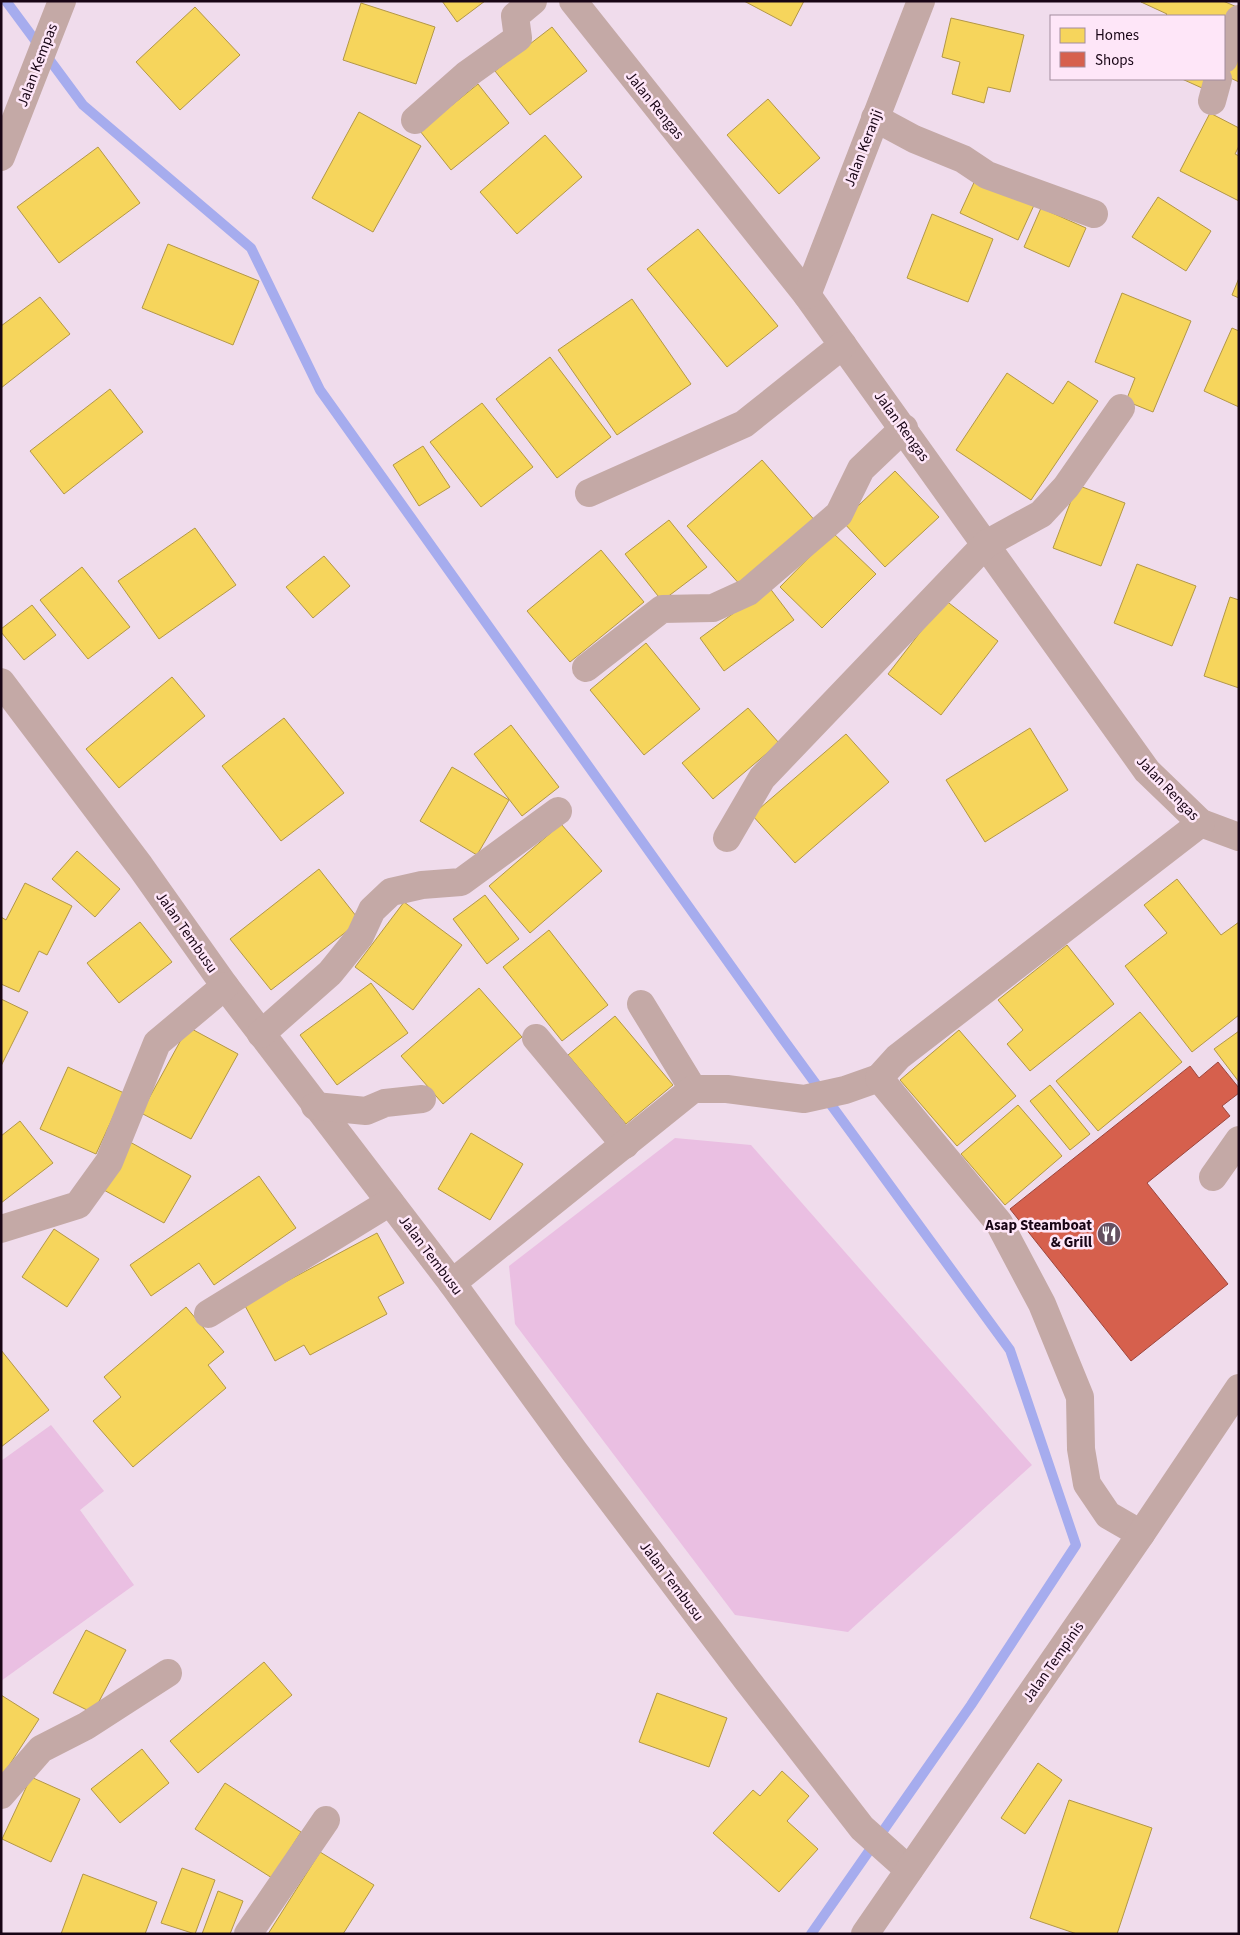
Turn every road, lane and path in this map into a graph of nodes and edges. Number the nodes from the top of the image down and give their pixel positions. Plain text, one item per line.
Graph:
1 (62, 1) edge
2 (533, 1) edge
3 (573, 1) edge
4 (921, 1) edge
5 (1239, 19) edge
6 (1225, 56) edge
7 (875, 118) junction
8 (415, 120) dead end
9 (3, 149) edge
10 (1094, 214) dead end
11 (807, 295) junction
12 (843, 344) junction
13 (1121, 408) dead end
14 (904, 428) junction
15 (589, 493) dead end
16 (986, 544) junction
17 (586, 668) dead end
18 (1, 682) edge
19 (558, 811) dead end
20 (1201, 823) junction
21 (1239, 837) edge
22 (727, 838) dead end
23 (225, 986) junction
24 (641, 1004) dead end
25 (260, 1034) junction
26 (536, 1038) dead end
27 (879, 1078) junction
28 (693, 1089) junction
29 (422, 1099) dead end
30 (315, 1106) junction
31 (1239, 1140) edge
32 (625, 1145) junction
33 (1213, 1177) dead end
34 (390, 1202) junction
35 (1, 1229) edge
36 (452, 1283) junction
37 (208, 1314) dead end
38 (1239, 1388) edge
39 (1141, 1534) junction
40 (168, 1673) dead end
41 (1, 1795) edge
42 (326, 1820) dead end
43 (909, 1870) junction
44 (248, 1934) edge
45 (865, 1934) edge

1 - 9 street, Jalan Kempas
2 - 8 street
3 - 11 street, Jalan Rengas
4 - 7 street, Jalan Keranji
5 - 6 street
7 - 10 street
7 - 11 street, Jalan Keranji
11 - 12 street, Jalan Rengas
12 - 14 street, Jalan Rengas
12 - 15 street
13 - 16 street
14 - 16 street, Jalan Rengas
14 - 17 street
16 - 20 street, Jalan Rengas
16 - 22 street
18 - 23 street, Jalan Tembusu
19 - 25 street
20 - 21 street, Jalan Rengas
20 - 27 street
23 - 25 street, Jalan Tembusu
23 - 35 street
24 - 28 street
25 - 30 street, Jalan Tembusu
26 - 32 street
27 - 28 street
27 - 39 street
28 - 32 street
29 - 30 street
30 - 34 street, Jalan Tembusu
31 - 33 street
32 - 36 street
34 - 36 street, Jalan Tembusu
34 - 37 street
36 - 43 street, Jalan Tembusu
38 - 39 street, Jalan Tempinis
39 - 43 street, Jalan Tempinis
40 - 41 street
42 - 44 street
43 - 45 street, Jalan Tempinis

